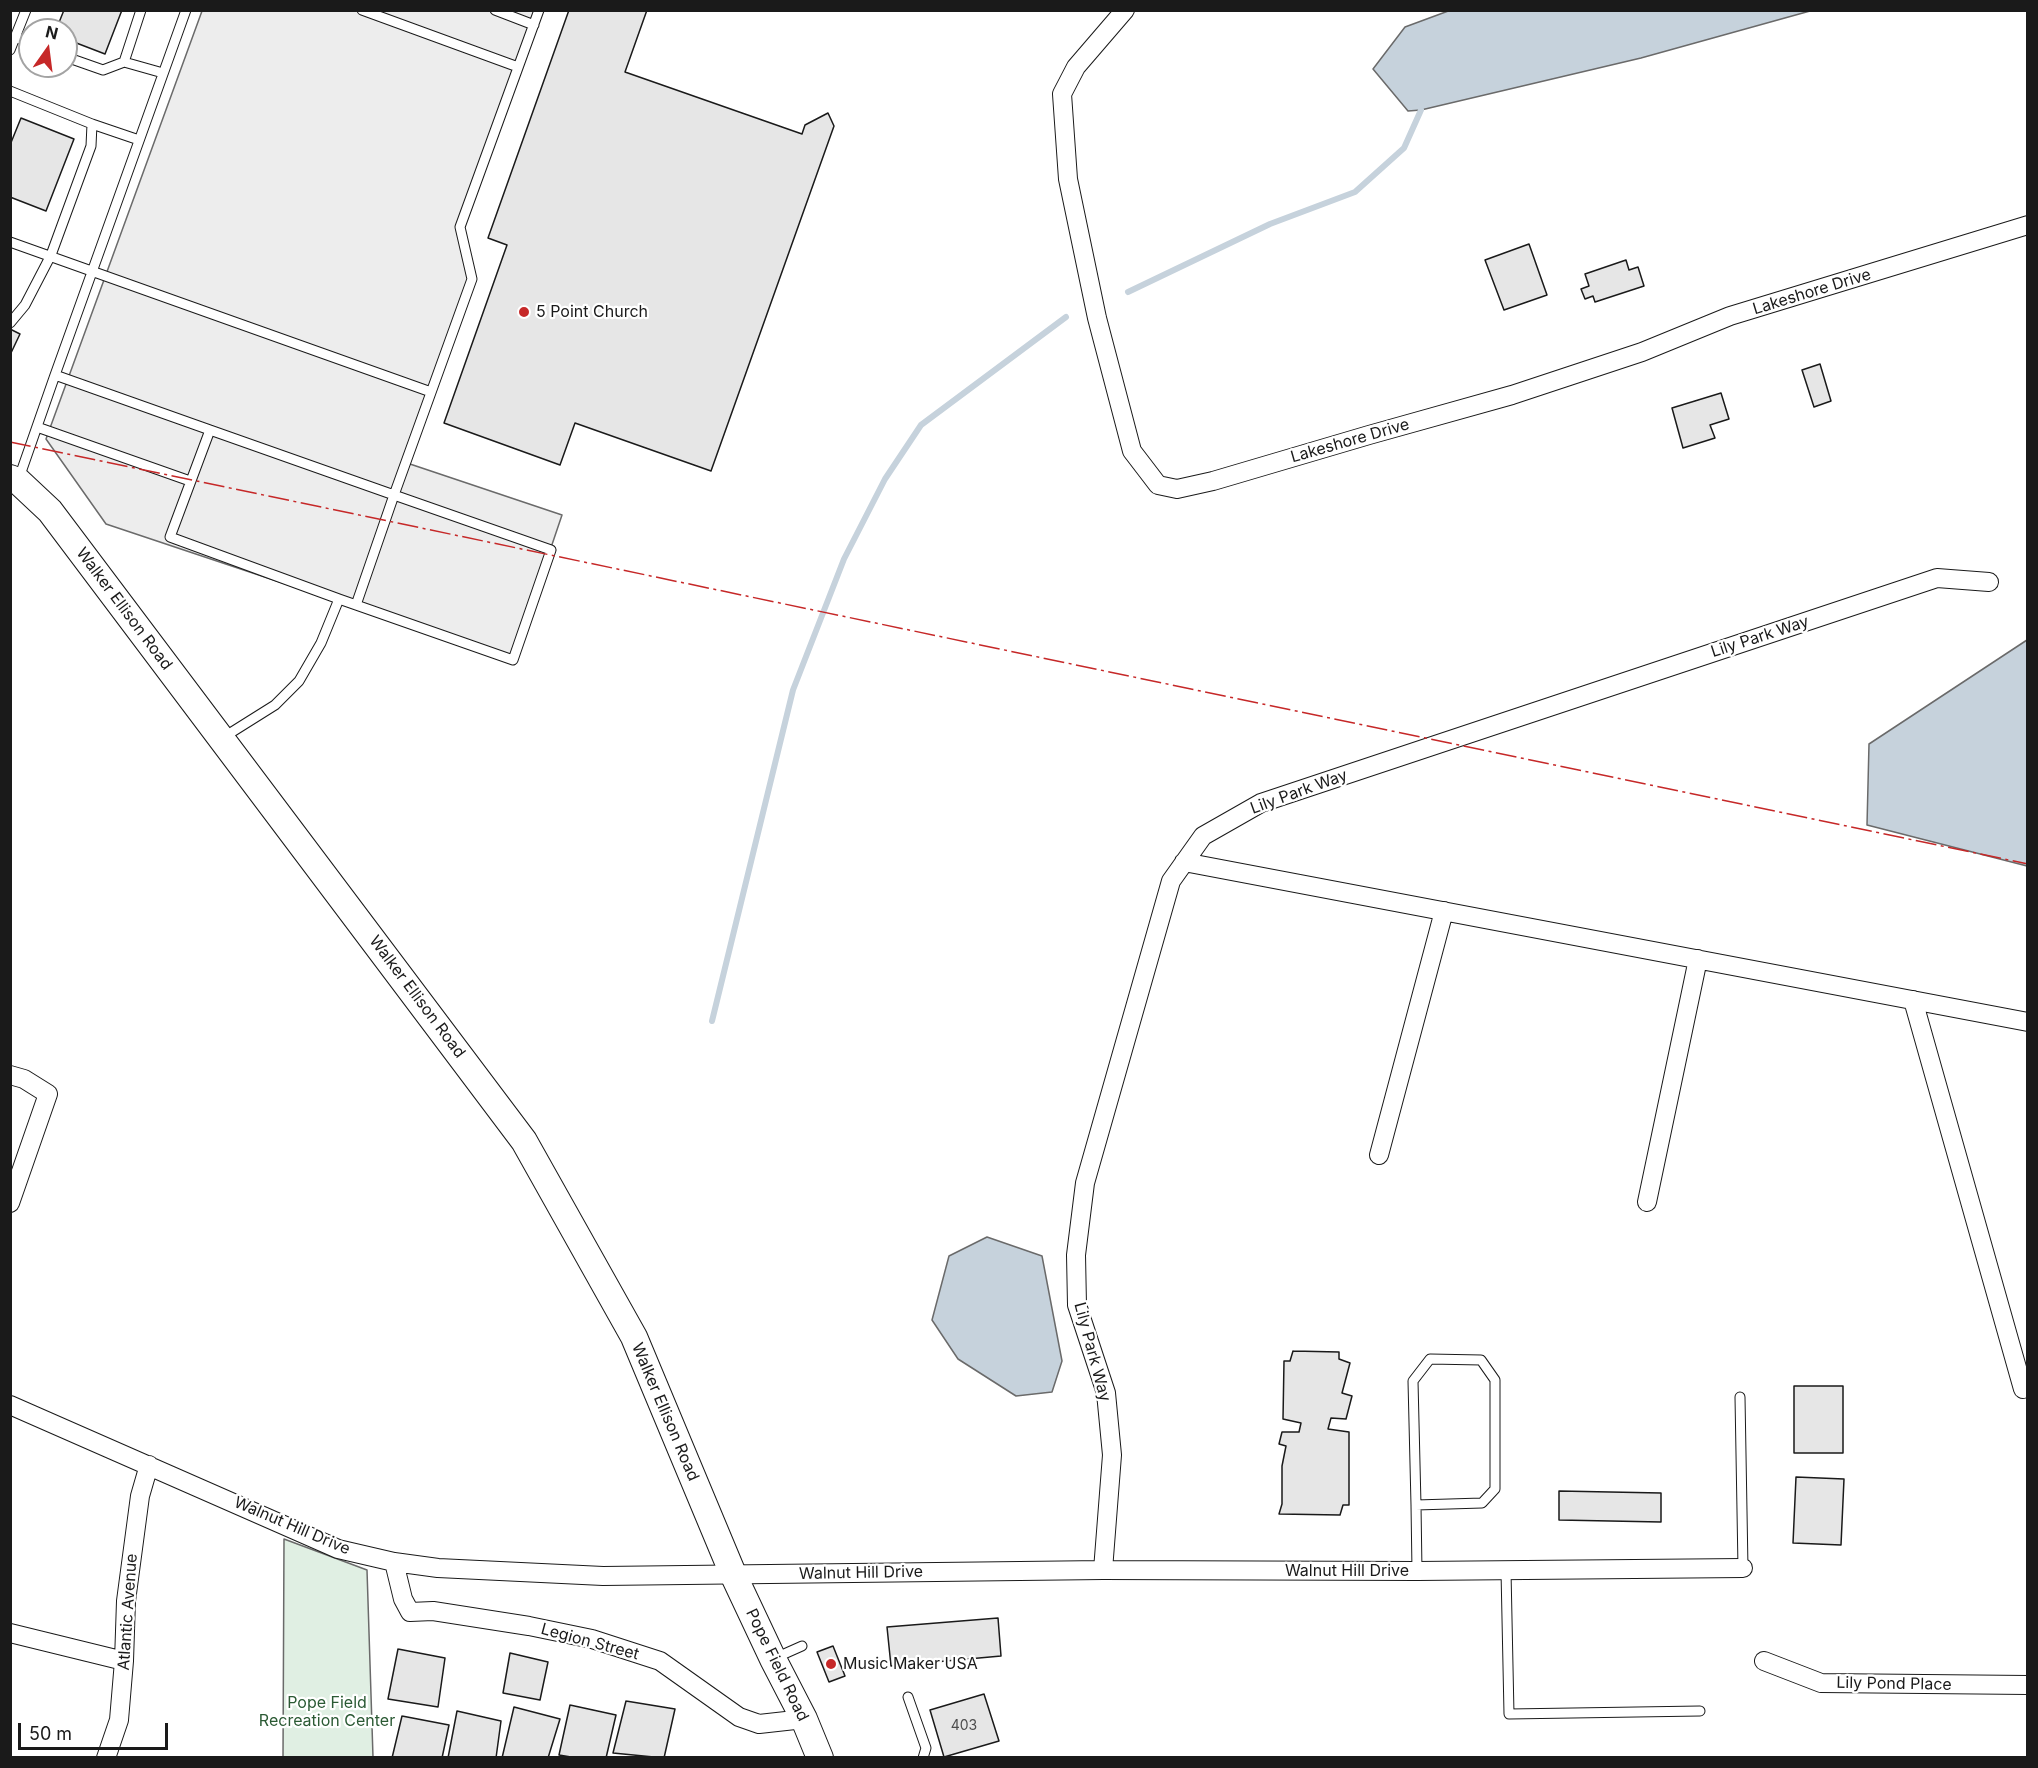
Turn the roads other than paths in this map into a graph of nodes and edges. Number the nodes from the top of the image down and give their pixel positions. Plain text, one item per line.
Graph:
1 (26, 10) edge
2 (141, 10) edge
3 (186, 10) edge
4 (362, 10) edge
5 (495, 10) edge
6 (539, 10) edge
7 (1125, 10) edge
8 (534, 25) junction
9 (15, 37) junction
10 (18, 38) edge
11 (10, 50) edge
12 (78, 61) edge
13 (124, 62) junction
14 (518, 67) junction
15 (163, 73) junction
16 (10, 92) edge
17 (92, 124) junction
18 (139, 140) junction
19 (2028, 225) edge
20 (10, 242) edge
21 (51, 255) junction
22 (93, 270) junction
23 (10, 323) edge
24 (55, 375) junction
25 (431, 392) junction
26 (37, 427) junction
27 (210, 430) junction
28 (14, 479) edge
29 (190, 481) junction
30 (394, 495) junction
31 (1989, 582) dead end
32 (339, 599) junction
33 (356, 605) junction
34 (222, 739) junction
35 (1184, 862) junction
36 (1443, 911) junction
37 (1698, 959) junction
38 (1913, 1000) junction
39 (2028, 1022) edge
40 (10, 1075) edge
41 (1379, 1155) dead end
42 (1647, 1202) dead end
43 (10, 1203) edge
44 (2023, 1389) dead end
45 (1740, 1398) dead end
46 (10, 1405) edge
47 (150, 1465) junction
48 (1416, 1505) junction
49 (394, 1562) junction
50 (1743, 1568) joint
51 (1103, 1570) junction
52 (1417, 1571) junction
53 (1506, 1571) junction
54 (733, 1574) junction
55 (10, 1633) edge
56 (802, 1646) dead end
57 (773, 1659) junction
58 (124, 1661) junction
59 (1764, 1661) dead end
60 (2028, 1685) edge
61 (908, 1697) dead end
62 (1700, 1711) dead end
63 (804, 1719) junction
64 (106, 1758) edge
65 (820, 1758) edge
66 (923, 1758) edge

1 - 9 lane
2 - 13 lane
3 - 15 lane
4 - 14 lane
5 - 8 lane
6 - 8 lane
7 - 19 street, Lakeshore Drive
8 - 14 lane
9 - 10 lane
9 - 11 lane
12 - 13 lane
13 - 15 lane
14 - 25 lane
15 - 18 lane
16 - 17 lane
17 - 18 lane
17 - 21 lane
18 - 22 lane
20 - 21 lane
21 - 22 lane
21 - 23 lane
22 - 24 lane
22 - 25 lane
24 - 26 lane
24 - 27 lane
25 - 30 lane
26 - 28 lane
26 - 29 lane
27 - 29 lane
27 - 30 lane
28 - 34 street, Walker Ellison Road
29 - 32 lane
30 - 33 lane
30 - 33 lane
31 - 35 street, Lily Park Way
32 - 33 lane
32 - 34 lane
34 - 54 street, Walker Ellison Road
35 - 36 street
35 - 51 street, Lily Park Way
36 - 37 street
36 - 41 street
37 - 38 street
37 - 42 street
38 - 39 street
38 - 44 street
40 - 43 street
45 - 50 lane
46 - 47 street, Walnut Hill Drive
47 - 49 street, Walnut Hill Drive
47 - 58 street, Atlantic Avenue
48 - 48 lane
48 - 52 lane
49 - 54 street, Walnut Hill Drive
49 - 63 street, Legion Street
50 - 53 street, Walnut Hill Drive
51 - 52 street, Walnut Hill Drive
51 - 54 street, Walnut Hill Drive
52 - 53 street, Walnut Hill Drive
53 - 62 lane
54 - 57 street, Pope Field Road
55 - 58 street
56 - 57 lane
57 - 63 street, Pope Field Road
58 - 64 street, Atlantic Avenue
59 - 60 street, Lily Pond Place
61 - 66 lane
63 - 65 street, Pope Field Road

